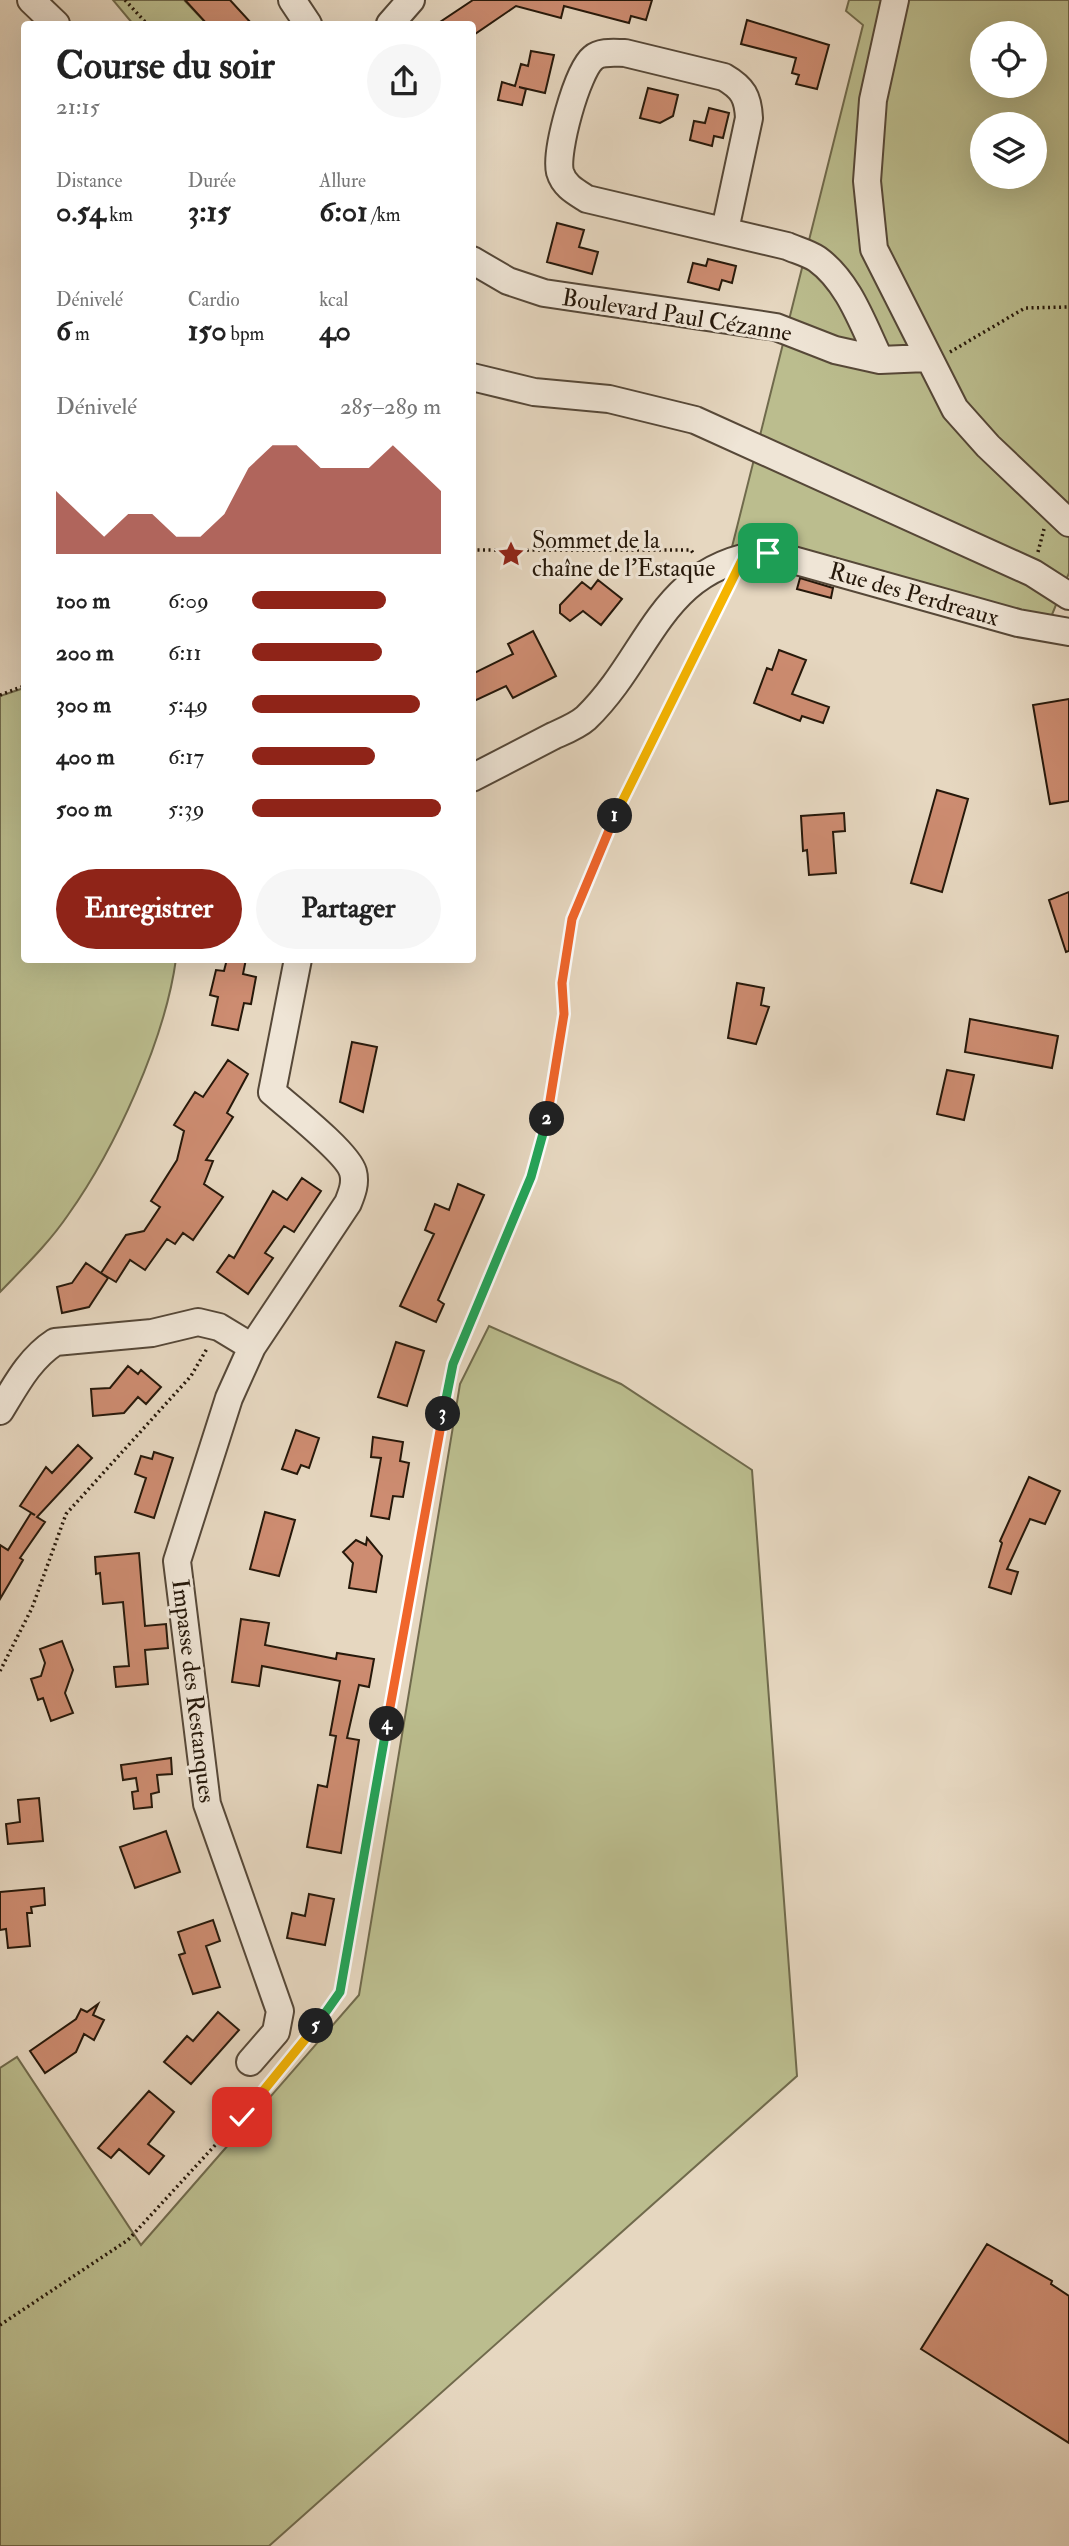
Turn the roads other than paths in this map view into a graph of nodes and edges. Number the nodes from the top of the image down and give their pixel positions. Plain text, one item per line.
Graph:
1 (32, 0) edge
2 (292, 0) edge
3 (411, 0) edge
4 (886, 2) edge
5 (53, 21) edge
6 (306, 21) edge
7 (393, 21) edge
8 (725, 230) junction
9 (476, 262) edge
10 (880, 359) junction
11 (929, 361) junction
12 (476, 378) edge
13 (1063, 517) edge
14 (1069, 596) edge
15 (1039, 628) junction
16 (1069, 632) edge
17 (476, 776) edge
18 (297, 963) edge
19 (252, 1347) junction
20 (0, 1411) edge
21 (250, 2062) dead end

1 - 5 street
2 - 6 street
3 - 7 street
4 - 11 street
8 - 8 street
8 - 10 street
9 - 10 street, Boulevard Paul Cézanne
10 - 11 street, Boulevard Paul Cézanne
11 - 13 street
12 - 14 street
14 - 15 street
15 - 16 street, Rue des Perdreaux
15 - 17 street, Rue des Perdreaux
18 - 19 street, Impasse des Restanques
19 - 20 street
19 - 21 street, Impasse des Restanques

